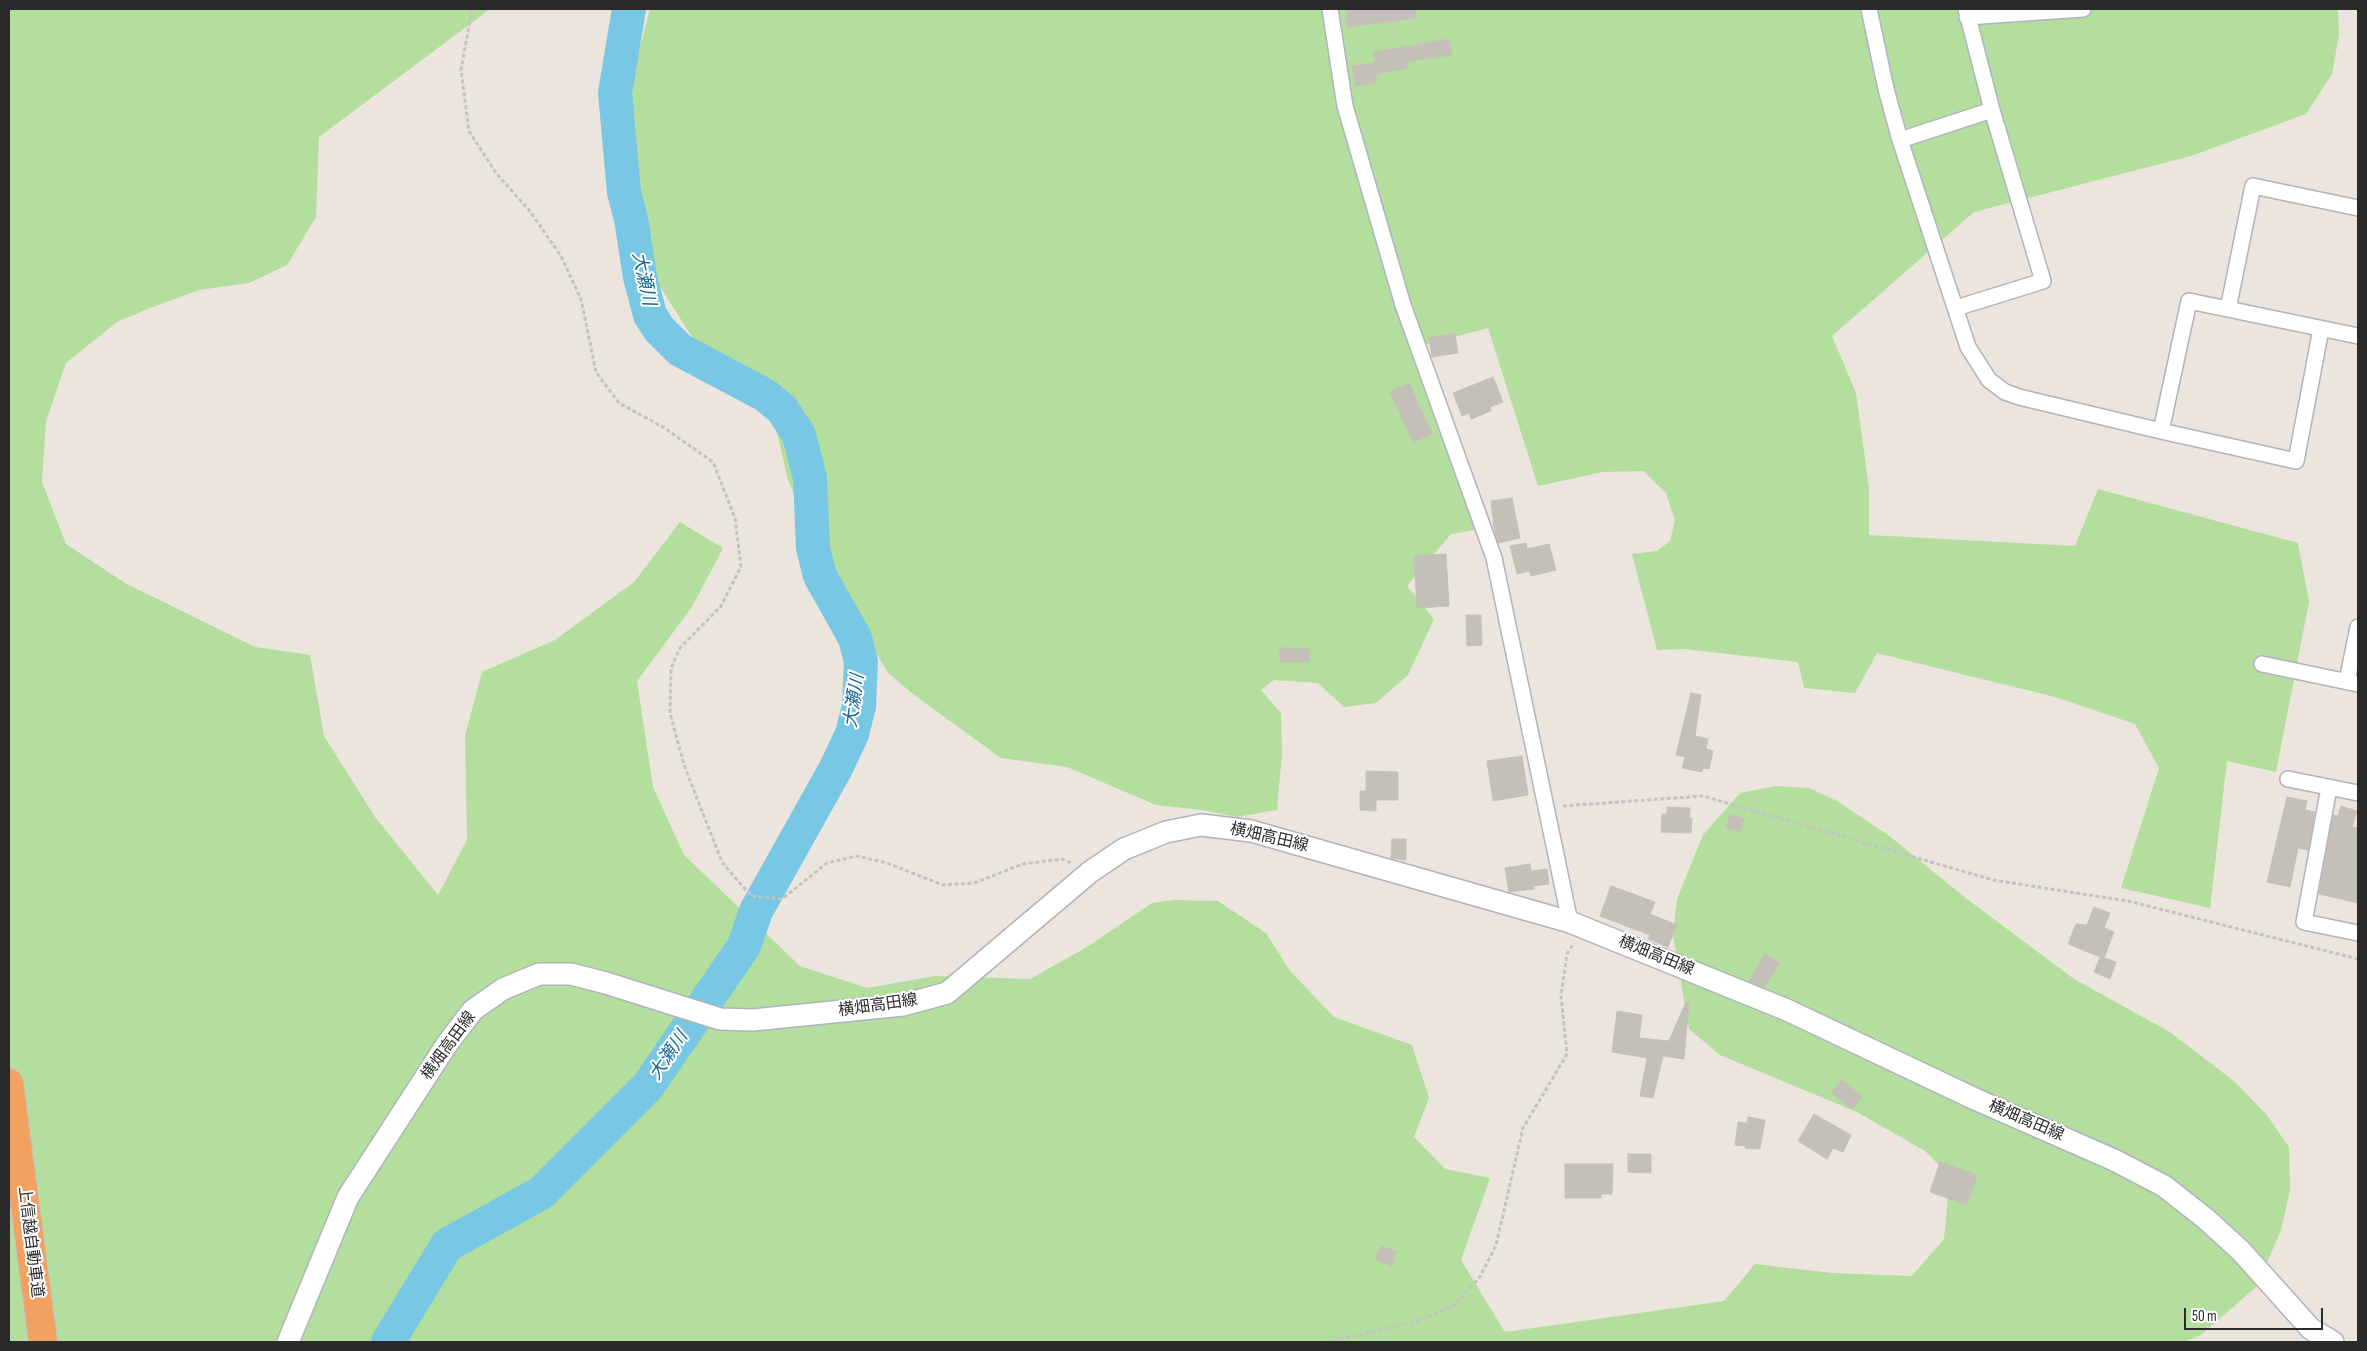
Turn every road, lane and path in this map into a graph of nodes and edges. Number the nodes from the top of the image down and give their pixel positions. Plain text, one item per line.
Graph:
1 (472, 9) edge
2 (1330, 9) edge
3 (1869, 9) edge
4 (2083, 9) edge
5 (1967, 13) edge
6 (1992, 110) junction
7 (1900, 140) junction
8 (2358, 208) edge
9 (1956, 308) junction
10 (2228, 309) junction
11 (2321, 329) junction
12 (2358, 336) edge
13 (2161, 431) junction
14 (2358, 627) edge
15 (2262, 664) dead end
16 (2353, 682) edge
17 (2288, 779) dead end
18 (2328, 788) junction
19 (2358, 794) edge
20 (1545, 807) junction
21 (1090, 872) junction
22 (1577, 924) junction
23 (2358, 933) edge
24 (2358, 959) edge
25 (9, 1083) edge
26 (43, 1342) edge
27 (288, 1342) edge
28 (1327, 1342) edge
29 (2333, 1342) edge

1 - 21 path
2 - 20 street
3 - 7 street
4 - 5 street
5 - 6 street
6 - 7 street
6 - 9 street
7 - 9 street
8 - 10 street
9 - 13 street
10 - 11 street
10 - 13 street
11 - 12 street
11 - 13 street
14 - 16 street
15 - 16 street
17 - 18 street
18 - 19 street
18 - 23 street
20 - 22 street
20 - 24 path
21 - 22 main road, 横畑高田線
21 - 27 main road, 横畑高田線
22 - 28 path
22 - 29 main road, 横畑高田線
25 - 26 highway, 上信越自動車道

